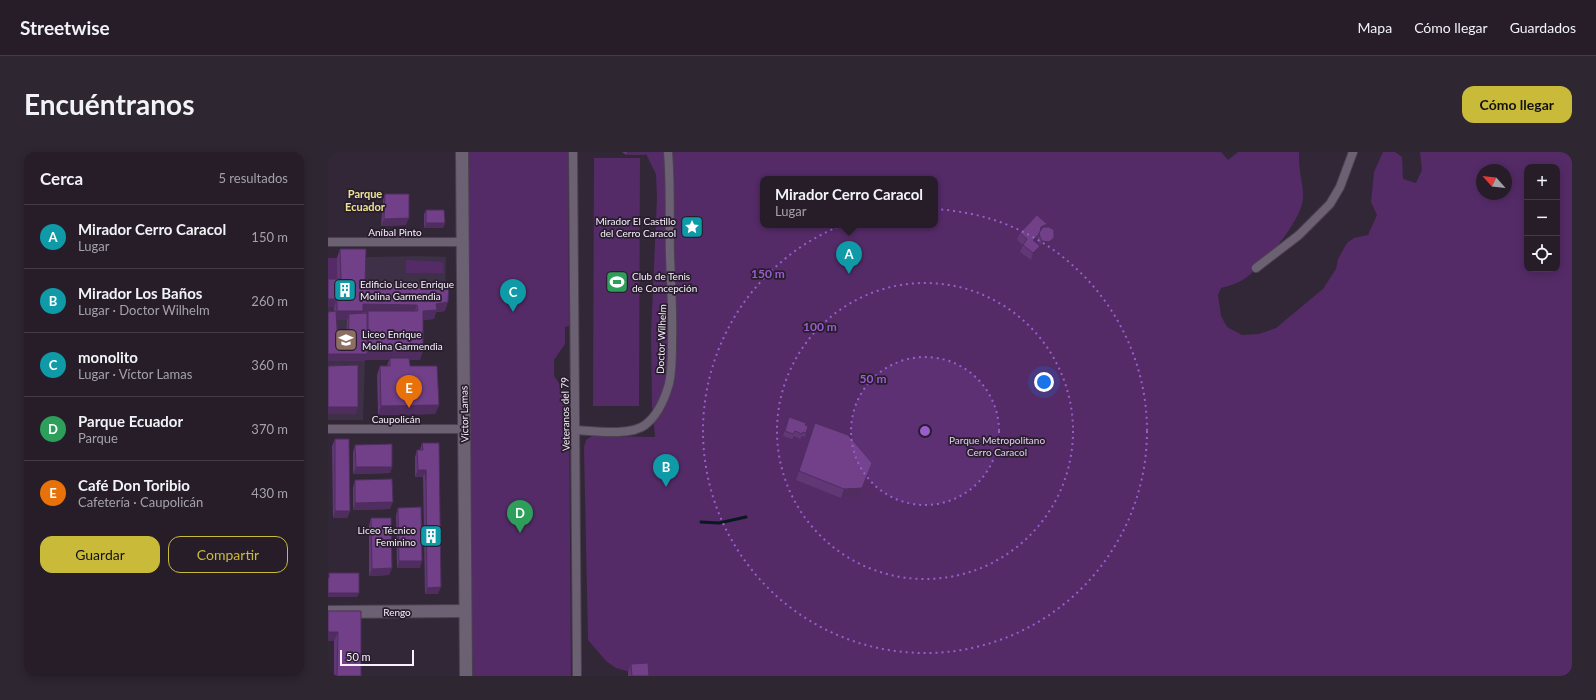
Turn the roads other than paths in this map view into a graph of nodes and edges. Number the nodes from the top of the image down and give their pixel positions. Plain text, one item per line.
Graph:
1 (462, 152) edge
2 (573, 152) edge
3 (668, 152) edge
4 (1353, 152) edge
5 (328, 242) edge
6 (462, 242) junction
7 (1256, 268) dead end
8 (328, 429) edge
9 (464, 429) junction
10 (576, 430) junction
11 (465, 611) junction
12 (328, 612) edge
13 (466, 676) edge
14 (577, 676) edge

1 - 6 main road, Víctor Lamas
2 - 10 street, Veteranos del 79
3 - 10 street, Doctor Wilhelm
4 - 7 street
5 - 6 street, Aníbal Pinto
6 - 9 main road, Víctor Lamas
8 - 9 street, Caupolicán
9 - 11 main road, Víctor Lamas
10 - 14 street, Veteranos del 79
11 - 12 main road, Rengo
11 - 13 main road, Víctor Lamas

